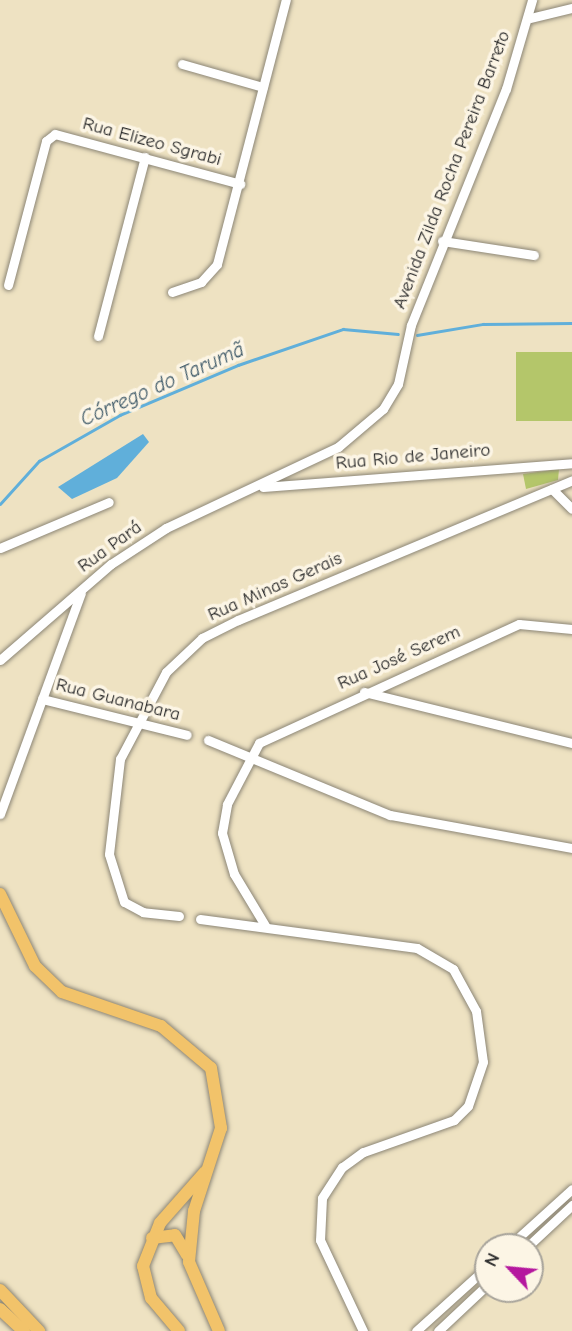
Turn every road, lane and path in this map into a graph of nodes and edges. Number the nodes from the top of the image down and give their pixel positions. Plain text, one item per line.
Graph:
1 (286, 0) edge
2 (532, 0) edge
3 (572, 8) edge
4 (530, 18) junction
5 (183, 64) dead end
6 (263, 87) junction
7 (145, 157) junction
8 (240, 184) junction
9 (442, 241) junction
10 (534, 255) dead end
11 (8, 285) dead end
12 (172, 292) dead end
13 (98, 337) dead end
14 (572, 463) edge
15 (572, 481) edge
16 (257, 488) junction
17 (552, 489) junction
18 (109, 502) dead end
19 (572, 509) edge
20 (0, 548) edge
21 (82, 590) junction
22 (572, 629) edge
23 (0, 660) edge
24 (364, 692) junction
25 (42, 699) junction
26 (134, 722) junction
27 (187, 734) dead end
28 (208, 740) dead end
29 (572, 743) edge
30 (251, 754) junction
31 (0, 814) edge
32 (572, 848) edge
33 (0, 894) edge
34 (179, 916) dead end
35 (200, 919) dead end
36 (266, 927) junction
37 (208, 1170) junction
38 (572, 1189) edge
39 (572, 1205) edge
40 (523, 1233) edge
41 (542, 1233) edge
42 (152, 1239) junction
43 (189, 1262) junction
44 (474, 1279) edge
45 (474, 1297) edge
46 (2, 1298) edge
47 (0, 1319) edge
48 (34, 1329) edge
49 (13, 1331) edge
50 (179, 1331) edge
51 (219, 1331) edge
52 (363, 1331) edge
53 (416, 1331) edge
54 (438, 1331) edge

1 - 6 street
2 - 4 street, Avenida Zilda Rocha Pereira Barreto
3 - 4 street
4 - 9 street, Avenida Zilda Rocha Pereira Barreto
5 - 6 street
6 - 8 street
7 - 8 street, Rua Elizeo Sgrabi
7 - 11 street, Rua Elizeo Sgrabi
7 - 13 street
8 - 12 street
9 - 10 street
9 - 16 street, Avenida Zilda Rocha Pereira Barreto
14 - 16 street, Rua Rio de Janeiro
15 - 17 street, Rua Minas Gerais
16 - 21 street, Rua Pará
17 - 19 street
17 - 26 street, Rua Minas Gerais
18 - 20 street
21 - 23 street, Rua Pará
21 - 25 street
22 - 24 street, Rua José Serem
24 - 29 street
24 - 30 street, Rua José Serem
25 - 26 street, Rua Guanabara
25 - 31 street
26 - 27 street, Rua Guanabara
26 - 34 street, Rua Minas Gerais
28 - 30 street
30 - 32 street
30 - 36 street
33 - 37 main road
35 - 36 street
36 - 52 street
37 - 42 main road
37 - 43 main road
38 - 40 street
39 - 41 street
42 - 43 main road
42 - 50 main road
43 - 51 main road
44 - 53 street
45 - 54 street
46 - 48 main road
47 - 49 main road

